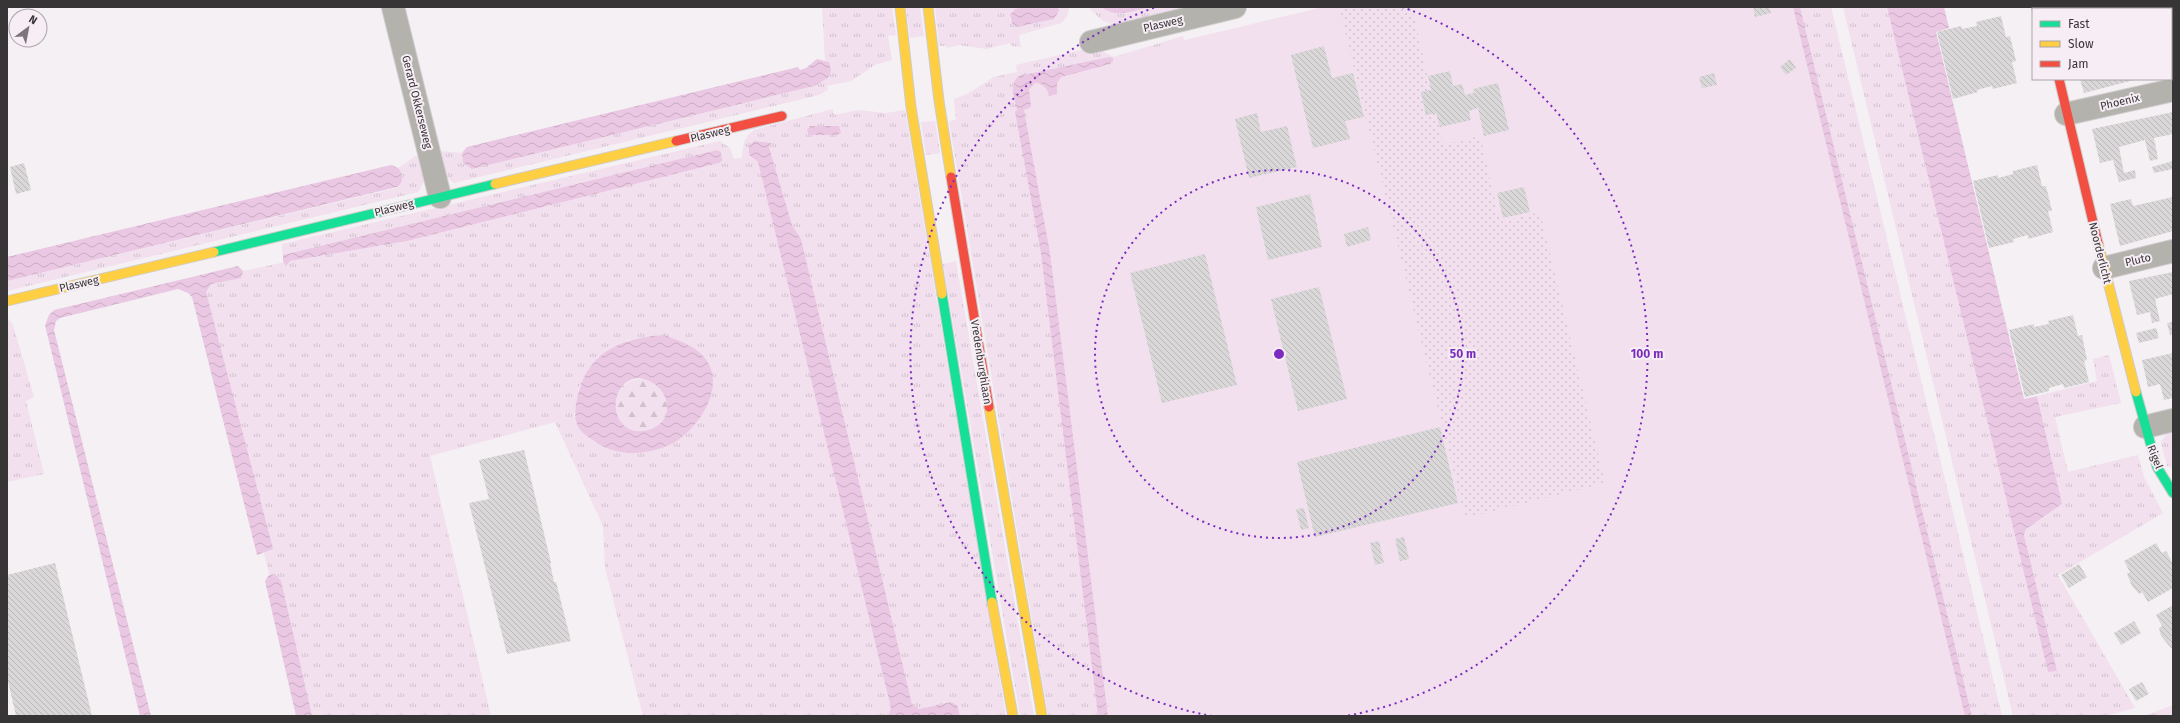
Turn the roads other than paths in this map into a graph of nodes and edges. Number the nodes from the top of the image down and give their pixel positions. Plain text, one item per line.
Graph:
1 (394, 7) edge
2 (900, 7) edge
3 (928, 7) edge
4 (1235, 7) edge
5 (1091, 42) dead end
6 (2059, 80) edge
7 (2173, 90) edge
8 (2066, 114) junction
9 (782, 116) dead end
10 (440, 197) junction
11 (2173, 251) edge
12 (2104, 268) junction
13 (7, 301) edge
14 (2173, 420) edge
15 (2145, 427) junction
16 (2172, 487) edge
17 (1014, 716) edge
18 (1042, 716) edge

1 - 10 street, Gerard Okkerseweg
2 - 17 street
3 - 18 street, Vredenburghlaan
4 - 5 street, Plasweg
6 - 8 street, Noorderlicht
7 - 8 street, Phoenix
8 - 12 street, Noorderlicht
9 - 10 street, Plasweg
10 - 13 street, Plasweg
11 - 12 street, Pluto
12 - 15 street, Noorderlicht
14 - 15 street
15 - 16 street, Rigel

